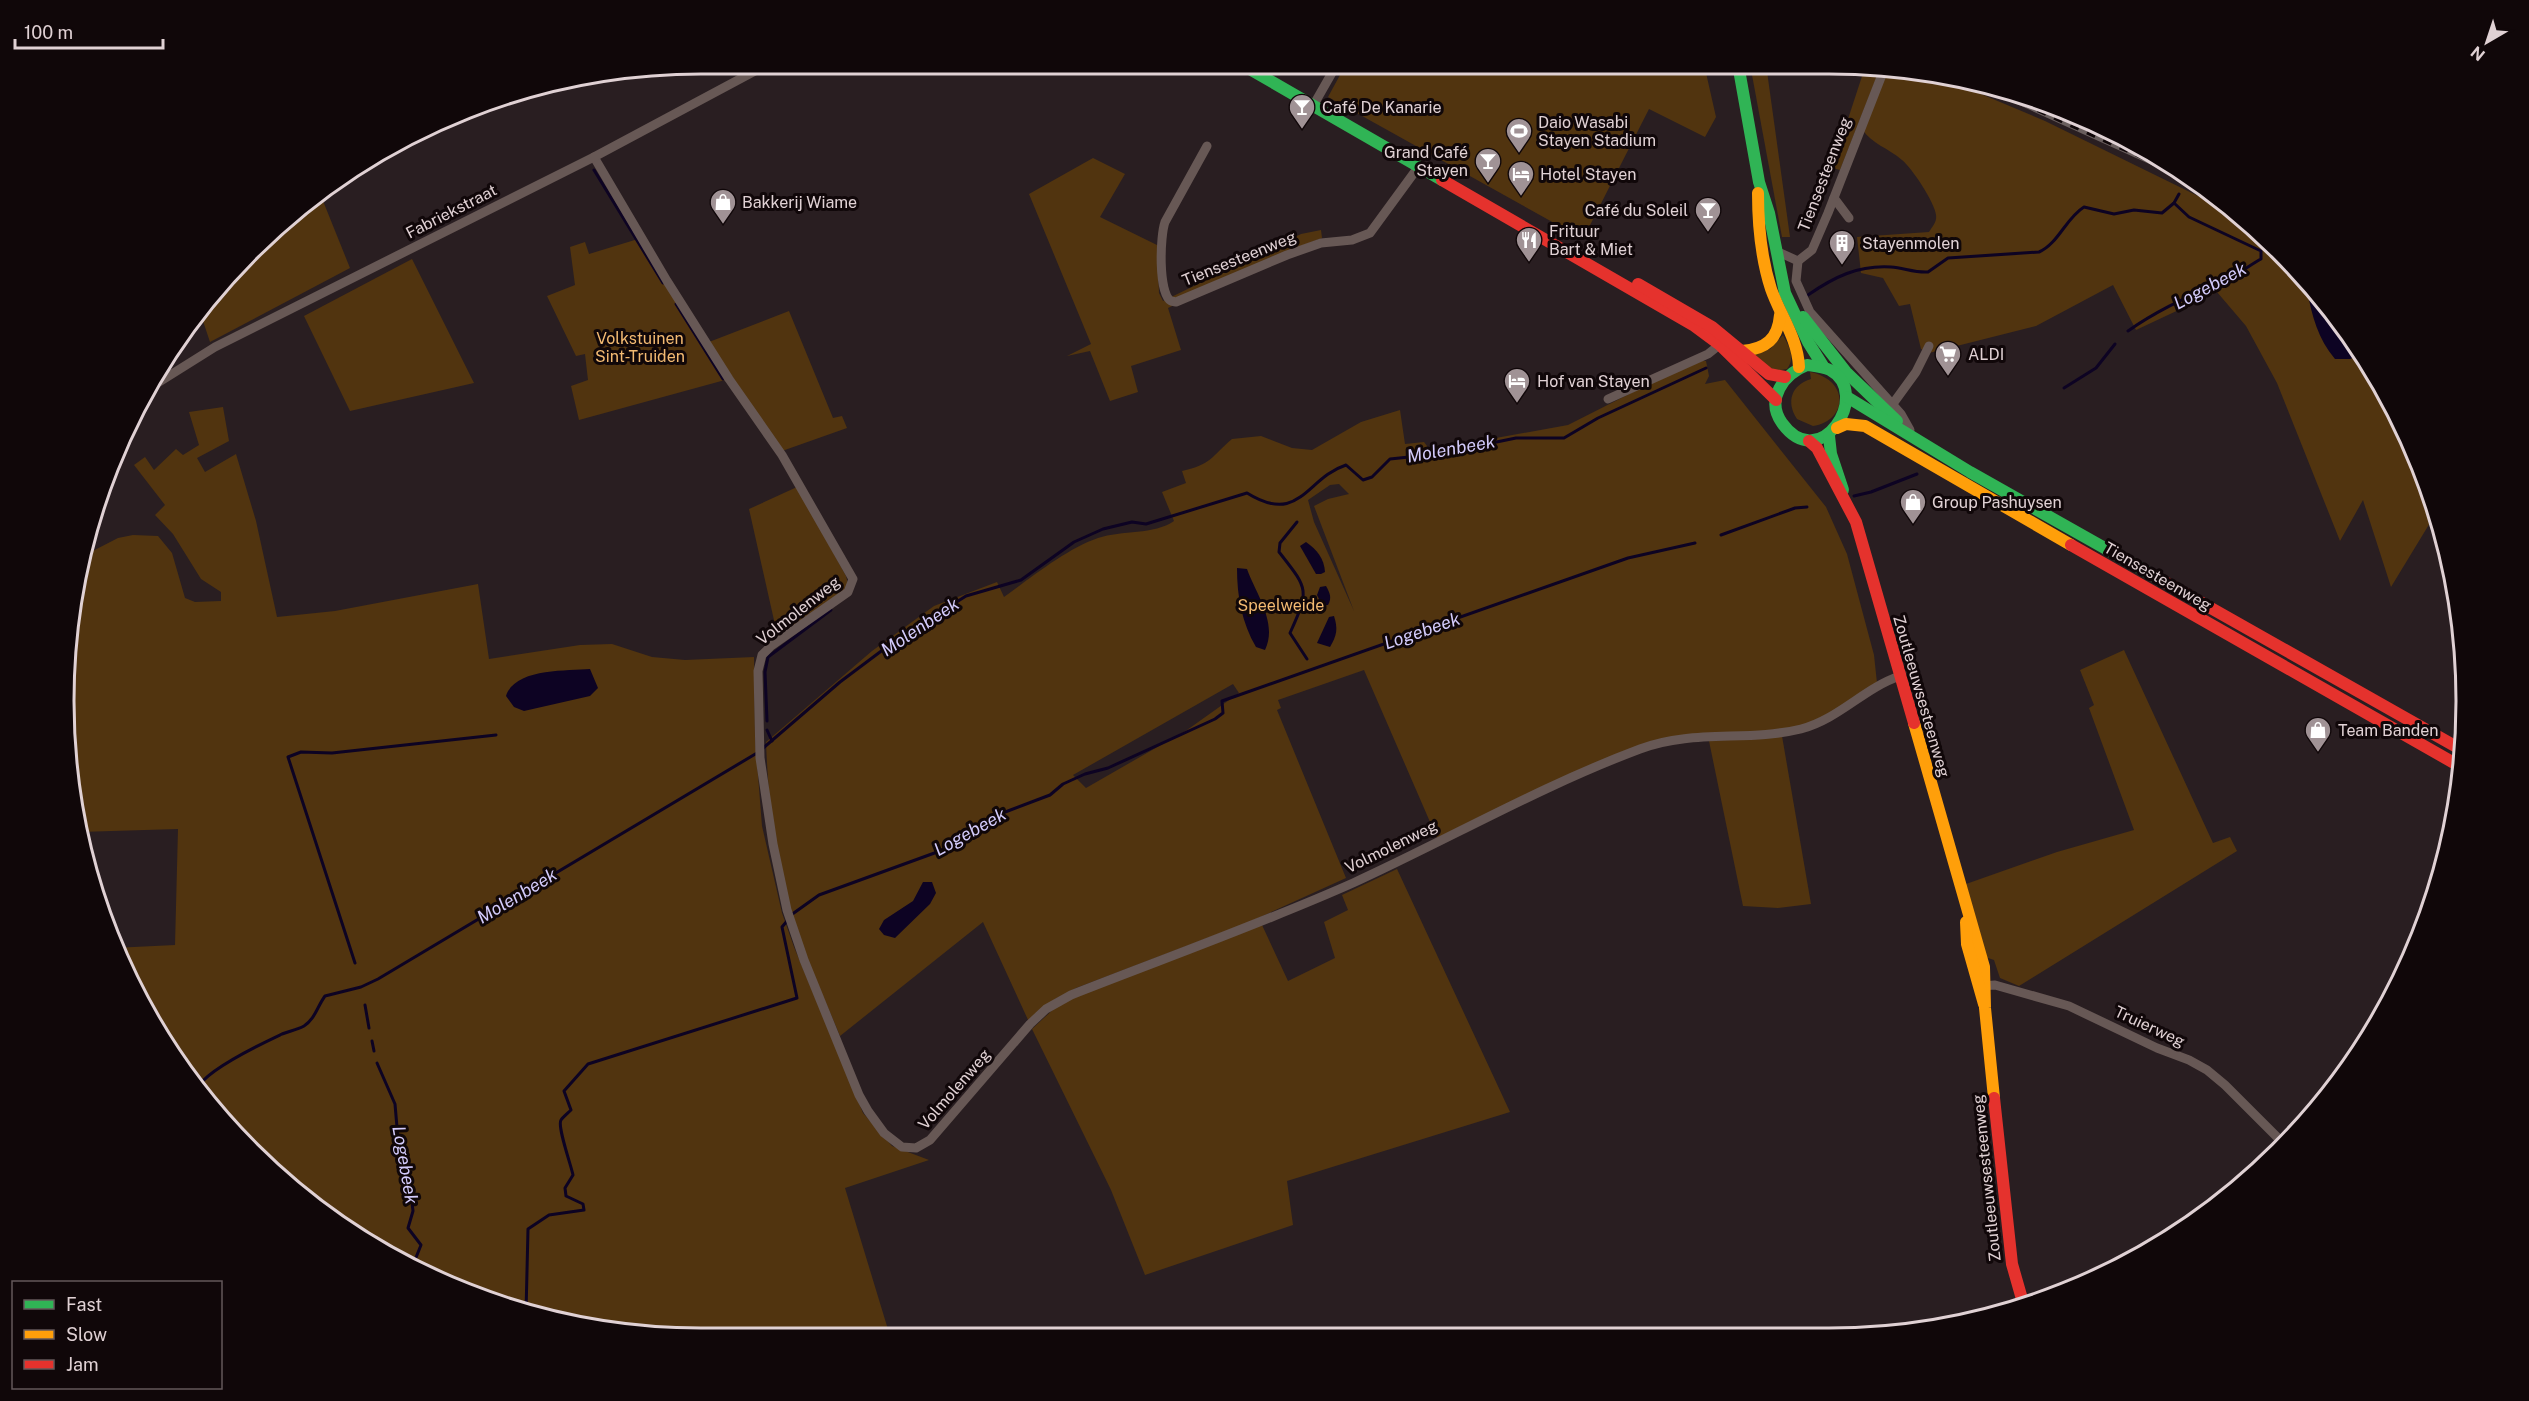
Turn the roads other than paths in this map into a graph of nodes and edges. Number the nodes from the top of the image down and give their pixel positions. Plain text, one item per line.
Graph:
1 (749, 74) edge
2 (1258, 74) edge
3 (1331, 74) edge
4 (1740, 74) edge
5 (1881, 76) edge
6 (1313, 106) junction
7 (1207, 146) dead end
8 (594, 157) junction
9 (1419, 166) junction
10 (1759, 182) junction
11 (1834, 198) junction
12 (1849, 218) dead end
13 (1776, 251) junction
14 (1798, 261) junction
15 (1781, 272) junction
16 (1780, 315) junction
17 (1723, 341) junction
18 (1929, 346) dead end
19 (1742, 351) junction
20 (1823, 366) junction
21 (1799, 367) junction
22 (1785, 377) junction
23 (163, 379) edge
24 (1847, 397) junction
25 (1608, 399) dead end
26 (1776, 400) junction
27 (1892, 405) junction
28 (1910, 430) junction
29 (1833, 432) junction
30 (1809, 441) junction
31 (1922, 442) junction
32 (1844, 497) junction
33 (1900, 676) junction
34 (2454, 745) edge
35 (2452, 763) edge
36 (1982, 986) junction
37 (2278, 1138) edge
38 (2021, 1297) edge

1 - 8 street, Fabriekstraat
2 - 6 main road
3 - 6 street
4 - 10 main road
5 - 11 street, Tiensesteenweg
6 - 9 main road
7 - 9 street, Tiensesteenweg
8 - 23 street, Fabriekstraat
8 - 33 street, Volmolenweg
9 - 17 main road
10 - 13 main road
10 - 16 main road
11 - 12 street
11 - 14 street, Tiensesteenweg
13 - 14 street
13 - 15 main road
14 - 27 street
15 - 20 main road
15 - 28 main road
16 - 19 main road
16 - 21 main road
17 - 19 main road
17 - 25 street
17 - 26 main road
18 - 27 street
19 - 22 main road
20 - 21 main road
20 - 24 main road
21 - 22 main road
22 - 26 main road
24 - 29 main road
24 - 31 main road, Tiensesteenweg
26 - 30 main road
27 - 28 street
28 - 31 main road
29 - 30 main road
29 - 32 main road, Zoutleeuwsesteenweg
29 - 35 main road, Tiensesteenweg
30 - 32 main road, Zoutleeuwsesteenweg
31 - 34 main road, Tiensesteenweg
32 - 33 main road, Zoutleeuwsesteenweg
33 - 36 main road, Zoutleeuwsesteenweg
36 - 37 street, Truierweg
36 - 38 main road, Zoutleeuwsesteenweg

